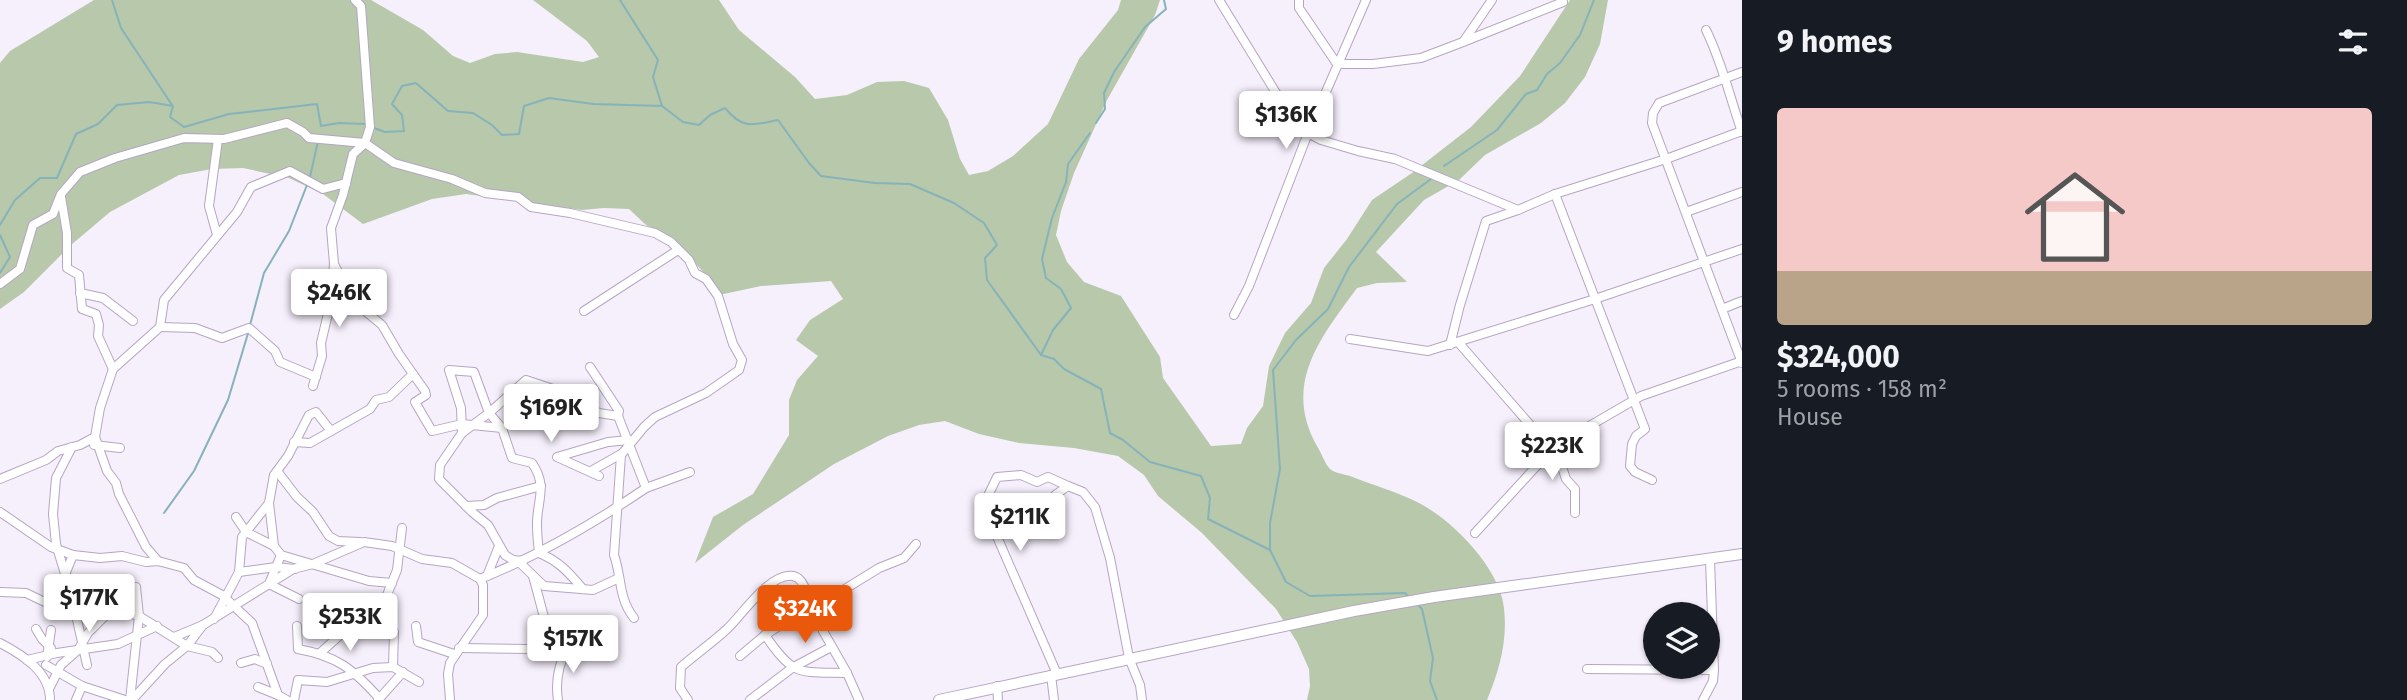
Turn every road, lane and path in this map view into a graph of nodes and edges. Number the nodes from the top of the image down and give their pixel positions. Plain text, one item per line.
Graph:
1 (355, 0) edge
2 (1219, 0) edge
3 (1299, 0) edge
4 (1366, 0) edge
5 (1492, 0) edge
6 (1563, 2) edge
7 (1706, 30) dead end
8 (1463, 42) junction
9 (1337, 64) junction
10 (1742, 72) edge
11 (1724, 79) junction
12 (1742, 132) edge
13 (1308, 133) junction
14 (218, 139) junction
15 (365, 144) junction
16 (1666, 159) junction
17 (346, 183) junction
18 (1742, 192) edge
19 (61, 194) junction
20 (1555, 194) junction
21 (1518, 210) junction
22 (1686, 212) junction
23 (217, 235) junction
24 (1742, 249) edge
25 (678, 250) junction
26 (1705, 263) junction
27 (334, 264) junction
28 (0, 284) edge
29 (80, 293) junction
30 (1595, 299) junction
31 (1742, 302) edge
32 (1722, 309) junction
33 (584, 311) dead end
34 (1234, 316) dead end
35 (132, 321) dead end
36 (160, 327) junction
37 (1350, 340) dead end
38 (1454, 344) junction
39 (1742, 362) edge
40 (590, 367) dead end
41 (113, 369) junction
42 (413, 374) junction
43 (316, 377) junction
44 (313, 386) dead end
45 (1632, 400) junction
46 (489, 413) junction
47 (620, 419) junction
48 (472, 426) junction
49 (502, 428) junction
50 (462, 429) junction
51 (331, 431) junction
52 (97, 441) junction
53 (294, 442) junction
54 (627, 442) junction
55 (76, 446) junction
56 (120, 448) dead end
57 (1553, 448) junction
58 (621, 455) junction
59 (277, 471) junction
60 (690, 472) dead end
61 (0, 479) edge
62 (1652, 480) dead end
63 (541, 486) junction
64 (1068, 486) junction
65 (646, 488) junction
66 (1055, 495) dead end
67 (269, 503) junction
68 (466, 506) junction
69 (616, 508) junction
70 (0, 512) edge
71 (1575, 513) dead end
72 (236, 517) dead end
73 (0, 522) edge
74 (16, 523) junction
75 (402, 528) dead end
76 (246, 532) junction
77 (1475, 533) dead end
78 (364, 542) junction
79 (916, 544) dead end
80 (274, 546) junction
81 (499, 546) junction
82 (57, 548) junction
83 (400, 549) junction
84 (539, 553) junction
85 (1742, 554) edge
86 (73, 555) junction
87 (281, 555) junction
88 (1710, 560) junction
89 (158, 561) junction
90 (522, 562) junction
91 (313, 564) junction
92 (276, 567) junction
93 (296, 569) junction
94 (239, 572) junction
95 (533, 575) junction
96 (65, 576) junction
97 (484, 577) junction
98 (619, 578) junction
99 (391, 583) junction
100 (269, 584) junction
101 (136, 587) dead end
102 (583, 589) junction
103 (0, 592) edge
104 (57, 594) dead end
105 (225, 598) junction
106 (299, 599) dead end
107 (817, 602) junction
108 (1712, 602) edge
109 (49, 604) dead end
110 (235, 607) junction
111 (75, 611) junction
112 (384, 615) junction
113 (139, 616) junction
114 (104, 617) junction
115 (634, 618) dead end
116 (214, 620) junction
117 (203, 625) junction
118 (157, 626) junction
119 (297, 626) dead end
120 (416, 626) dead end
121 (36, 629) dead end
122 (51, 629) dead end
123 (606, 631) dead end
124 (137, 635) junction
125 (765, 635) junction
126 (174, 637) junction
127 (1, 642) edge
128 (48, 645) junction
129 (187, 646) junction
130 (568, 646) junction
131 (82, 647) junction
132 (552, 647) junction
133 (831, 647) junction
134 (457, 651) junction
135 (57, 653) junction
136 (320, 653) junction
137 (740, 656) dead end
138 (218, 657) dead end
139 (1129, 658) junction
140 (27, 660) junction
141 (46, 660) junction
142 (241, 663) dead end
143 (87, 664) dead end
144 (267, 664) junction
145 (393, 667) junction
146 (792, 668) junction
147 (1587, 669) dead end
148 (1643, 669) edge
149 (58, 670) junction
150 (355, 672) junction
151 (403, 672) junction
152 (847, 673) junction
153 (1054, 675) junction
154 (44, 678) junction
155 (1713, 679) edge
156 (419, 682) dead end
157 (82, 686) junction
158 (997, 686) junction
159 (258, 687) dead end
160 (49, 690) junction
161 (278, 695) junction
162 (379, 699) edge
163 (50, 700) edge
164 (76, 700) edge
165 (123, 700) edge
166 (131, 700) edge
167 (266, 700) edge
168 (287, 700) edge
169 (293, 700) edge
170 (450, 700) edge
171 (558, 700) edge
172 (688, 700) edge
173 (750, 700) edge
174 (859, 700) edge
175 (939, 700) edge
176 (998, 700) edge
177 (1054, 700) edge
178 (1142, 700) edge
179 (1703, 700) edge

1 - 15 street
2 - 13 street
3 - 9 street
4 - 9 street
5 - 8 street
6 - 8 street
7 - 11 street
8 - 9 street
9 - 13 street
10 - 11 street
11 - 12 street
11 - 16 street
12 - 16 street
13 - 21 street
13 - 34 street
14 - 15 street
14 - 19 street
14 - 23 street
15 - 17 street
15 - 25 street
16 - 20 street
16 - 22 street
17 - 23 street
17 - 27 street
18 - 22 street
19 - 28 street
19 - 29 street
20 - 21 street
20 - 30 street
21 - 38 street
22 - 26 street
23 - 36 street
24 - 26 street
25 - 33 street
25 - 54 street
26 - 30 street
26 - 32 street
27 - 42 street
27 - 43 street
29 - 35 street
29 - 41 street
30 - 38 street
30 - 45 street
31 - 32 street
32 - 39 street
36 - 41 street
36 - 43 street
37 - 38 street
38 - 57 street
39 - 45 street
40 - 47 street
41 - 52 street
42 - 50 street
42 - 51 street
43 - 44 street
45 - 57 street
45 - 62 street
46 - 47 street
46 - 48 street
46 - 49 street
46 - 50 street
47 - 54 street
48 - 49 street
48 - 50 street
49 - 63 street
50 - 68 street
51 - 53 street
51 - 53 street
52 - 55 street
52 - 56 street
52 - 89 street
53 - 59 street
54 - 58 street
54 - 58 street
54 - 65 street
55 - 61 street
55 - 82 street
57 - 71 street
57 - 77 street
58 - 69 street
59 - 67 street
59 - 78 street
60 - 65 street
63 - 68 street
63 - 84 street
64 - 66 street
64 - 139 street
64 - 153 street
65 - 69 street
67 - 76 street
67 - 80 street
68 - 81 street
69 - 84 street
69 - 98 street
70 - 74 street
72 - 76 street
73 - 74 street
74 - 82 street
75 - 83 street
76 - 80 street
76 - 94 street
78 - 83 street
78 - 91 street
79 - 107 street
80 - 87 street
81 - 90 street
81 - 97 street
82 - 86 street
82 - 96 street
83 - 97 street
83 - 99 street
84 - 90 street
84 - 102 street
85 - 88 street
86 - 89 street
86 - 96 street
87 - 91 street
87 - 92 street
88 - 108 street
88 - 139 street
89 - 105 street
90 - 95 street
90 - 97 street
91 - 93 street
91 - 99 street
92 - 93 street
92 - 94 street
92 - 100 street
93 - 100 street
94 - 105 street
95 - 102 street
95 - 132 street
96 - 104 street
96 - 111 street
97 - 134 street
98 - 102 street
98 - 115 street
99 - 112 street
100 - 106 street
100 - 110 street
101 - 113 street
103 - 109 street
105 - 110 street
105 - 116 street
107 - 125 street
107 - 133 street
107 - 172 street
110 - 116 street
110 - 144 street
111 - 114 street
111 - 131 street
112 - 136 street
112 - 145 street
113 - 114 street
113 - 118 street
113 - 124 street
114 - 131 street
116 - 117 street
117 - 126 street
117 - 129 street
118 - 124 street
118 - 126 street
119 - 136 street
120 - 134 street
121 - 128 street
122 - 128 street
123 - 130 street
124 - 131 street
124 - 166 street
125 - 137 street
125 - 146 street
126 - 129 street
127 - 140 street
128 - 135 street
128 - 141 street
129 - 138 street
129 - 166 street
130 - 132 street
130 - 171 street
131 - 135 street
131 - 143 street
131 - 149 street
132 - 134 street
133 - 146 street
133 - 152 street
134 - 170 street
135 - 141 street
136 - 150 street
139 - 153 street
139 - 178 street
140 - 141 street
140 - 154 street
141 - 149 street
141 - 154 street
142 - 144 street
144 - 161 street
145 - 150 street
145 - 151 street
146 - 152 street
146 - 173 street
147 - 148 street
149 - 157 street
149 - 160 street
150 - 162 street
150 - 169 street
151 - 156 street
151 - 162 street
152 - 174 street
153 - 158 street
153 - 177 street
154 - 160 street
155 - 179 street
157 - 164 street
157 - 165 street
158 - 175 street
158 - 176 street
159 - 161 street
160 - 163 street
161 - 167 street
161 - 168 street

